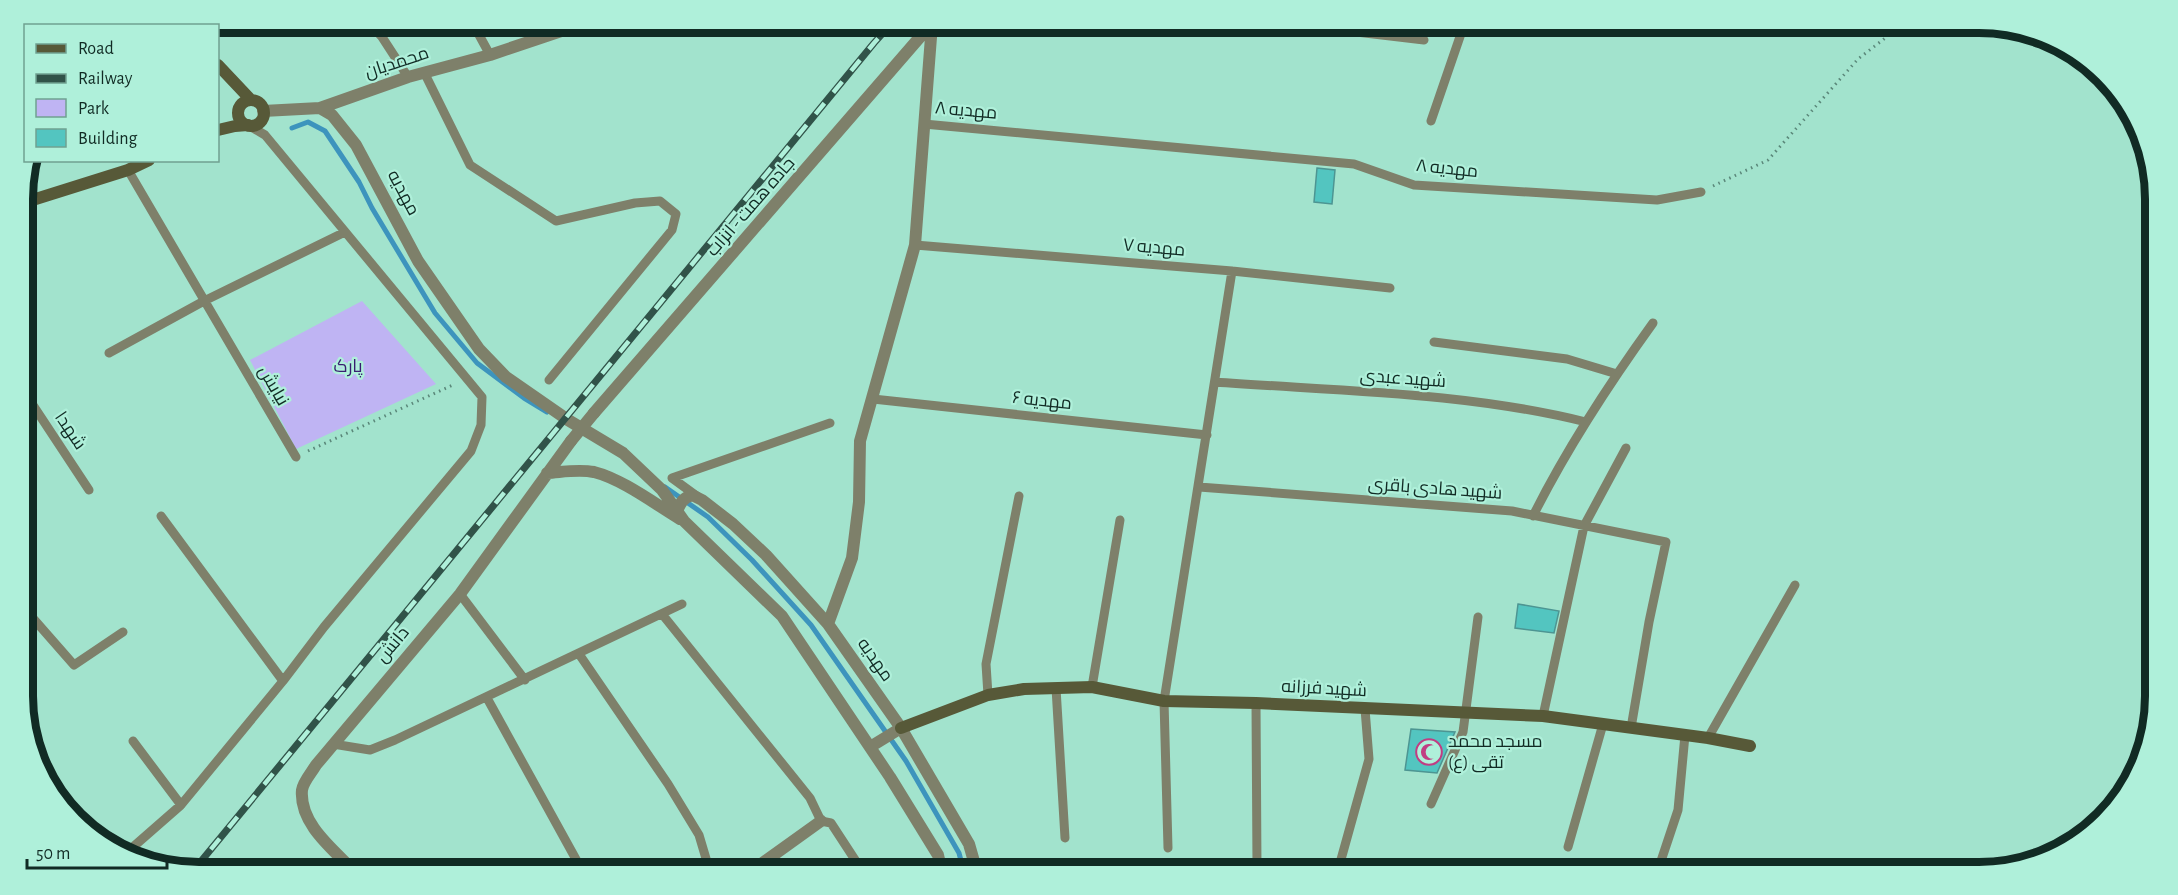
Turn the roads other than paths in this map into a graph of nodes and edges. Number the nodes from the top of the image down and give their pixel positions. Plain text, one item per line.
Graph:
1 (378, 33) edge
2 (478, 33) edge
3 (555, 33) edge
4 (923, 33) edge
5 (931, 33) edge
6 (1365, 33) edge
7 (1461, 33) edge
8 (1424, 40) dead end
9 (490, 55) junction
10 (219, 66) edge
11 (424, 72) junction
12 (408, 77) junction
13 (245, 103) junction
14 (320, 108) junction
15 (263, 111) junction
16 (1431, 121) dead end
17 (219, 123) edge
18 (924, 124) junction
19 (248, 125) junction
20 (219, 130) edge
21 (144, 162) edge
22 (128, 170) junction
23 (1701, 192) road end
24 (33, 200) edge
25 (345, 232) junction
26 (915, 245) junction
27 (1232, 271) junction
28 (1390, 288) dead end
29 (204, 301) junction
30 (1653, 323) dead end
31 (1434, 342) dead end
32 (109, 353) dead end
33 (1617, 374) junction
34 (549, 381) dead end
35 (1215, 382) junction
36 (873, 399) junction
37 (33, 405) edge
38 (1586, 422) junction
39 (830, 423) dead end
40 (1207, 435) junction
41 (572, 441) joint
42 (1626, 448) dead end
43 (296, 457) road end
44 (548, 473) junction
45 (1199, 487) junction
46 (89, 490) dead end
47 (1019, 496) dead end
48 (701, 499) junction
49 (161, 516) dead end
50 (681, 516) junction
51 (1533, 516) junction
52 (1120, 520) dead end
53 (1584, 526) junction
54 (1795, 585) dead end
55 (460, 594) junction
56 (681, 604) dead end
57 (662, 614) junction
58 (1478, 617) dead end
59 (33, 618) edge
60 (828, 624) junction
61 (123, 632) dead end
62 (579, 654) junction
63 (525, 680) junction
64 (283, 681) junction
65 (1092, 687) junction
66 (1056, 688) junction
67 (988, 695) junction
68 (487, 698) junction
69 (1164, 701) junction
70 (1256, 703) junction
71 (1365, 709) junction
72 (1464, 713) junction
73 (1543, 716) junction
74 (1603, 724) junction
75 (901, 728) junction
76 (1631, 728) junction
77 (1685, 735) junction
78 (1708, 738) junction
79 (133, 741) dead end
80 (333, 744) junction
81 (1750, 746) dead end
82 (870, 747) junction
83 (1431, 804) dead end
84 (181, 805) junction
85 (821, 820) junction
86 (1065, 838) dead end
87 (1568, 847) dead end
88 (132, 848) edge
89 (1168, 848) dead end
90 (346, 862) edge
91 (577, 862) edge
92 (707, 862) edge
93 (764, 862) edge
94 (856, 862) edge
95 (940, 862) edge
96 (974, 862) edge
97 (1257, 862) edge
98 (1340, 862) edge
99 (1661, 862) edge

1 - 12 lane
2 - 9 lane
3 - 9 street, محمدیان
4 - 41 street, جاده همت - انزاب, bridge
5 - 18 street
6 - 8 lane
7 - 16 lane
9 - 11 street, محمدیان
10 - 13 street
11 - 12 street, محمدیان
11 - 34 lane
12 - 14 street, محمدیان
13 - 15 street
13 - 17 street
13 - 19 street
14 - 15 street
14 - 50 street, مهدیه
15 - 19 street
18 - 23 lane, مهدیه ۸
18 - 26 street
19 - 20 street
19 - 25 lane
21 - 22 street
22 - 24 street
22 - 29 lane, نیایش
25 - 29 lane
25 - 64 lane
26 - 27 lane, مهدیه ۷
26 - 36 street
27 - 28 lane, مهدیه ۷
27 - 35 lane
29 - 32 lane
29 - 43 lane, نیایش
30 - 33 lane
31 - 33 lane
33 - 38 lane
35 - 38 lane, شهید عبدی
35 - 40 lane
36 - 40 lane, مهدیه ۶
36 - 60 street
37 - 46 lane, شهدا
38 - 51 lane
39 - 48 lane
40 - 45 lane
41 - 44 street, دانش
42 - 53 lane
44 - 50 street
44 - 55 street, دانش
45 - 51 lane, شهید هادی باقری
45 - 69 lane
47 - 67 lane
48 - 50 street
48 - 60 street, مهدیه
49 - 64 lane
50 - 82 street
51 - 53 lane, شهید هادی باقری
52 - 65 lane
53 - 73 lane
53 - 76 lane, شهید هادی باقری
54 - 78 lane
55 - 63 lane
55 - 80 street, دانش
56 - 57 lane
57 - 62 lane
57 - 85 lane
58 - 72 lane
59 - 61 lane
60 - 75 street, مهدیه
62 - 63 lane
62 - 92 lane
63 - 68 lane
64 - 84 lane
65 - 66 street, شهید فرزانه
65 - 69 street, شهید فرزانه
66 - 67 street, شهید فرزانه
66 - 86 lane
67 - 75 street, شهید فرزانه
68 - 80 lane
68 - 91 lane
69 - 70 street, شهید فرزانه
69 - 89 lane
70 - 71 street, شهید فرزانه
70 - 97 lane
71 - 72 street, شهید فرزانه
71 - 98 lane
72 - 73 street, شهید فرزانه
72 - 83 lane
73 - 74 street, شهید فرزانه
74 - 76 street, شهید فرزانه
74 - 87 lane
75 - 82 street
75 - 96 street, مهدیه
76 - 77 street, شهید فرزانه
77 - 78 street, شهید فرزانه
77 - 99 lane
78 - 81 street, شهید فرزانه
79 - 84 lane
80 - 90 street, دانش
82 - 95 street
84 - 88 lane
85 - 93 street
85 - 94 lane

